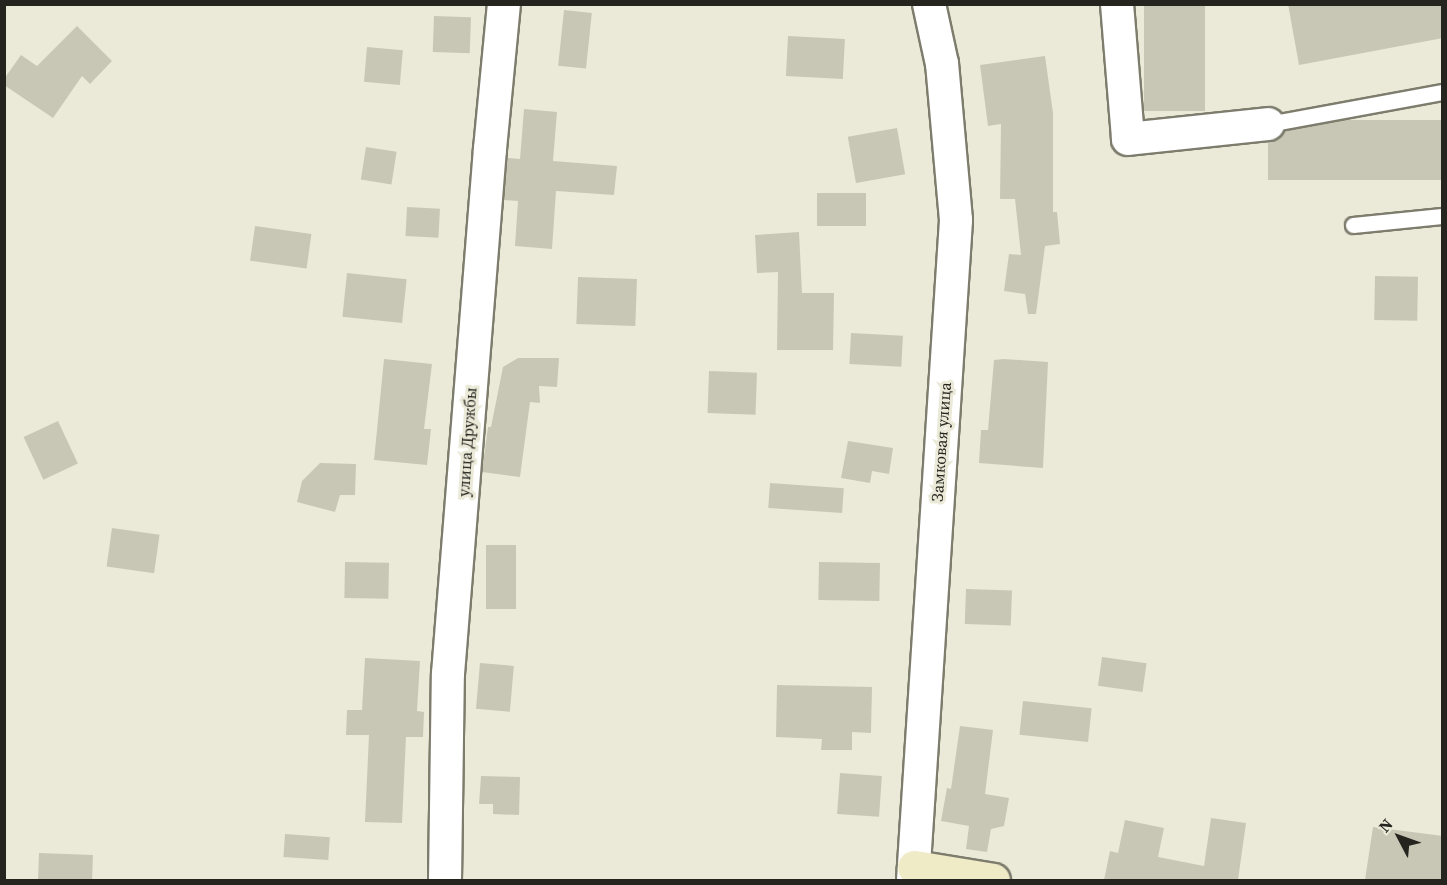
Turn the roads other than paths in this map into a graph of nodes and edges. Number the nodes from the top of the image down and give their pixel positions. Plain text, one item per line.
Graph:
1 (504, 4) edge
2 (928, 4) edge
3 (1117, 4) edge
4 (1443, 92) edge
5 (1268, 124) joint
6 (1443, 216) edge
7 (1353, 225) dead end
8 (913, 874) edge
9 (445, 880) edge
10 (993, 880) edge

1 - 9 street, улица Дружбы
2 - 8 street, Замковая улица
3 - 5 street
4 - 5 lane
6 - 7 lane
8 - 10 street

